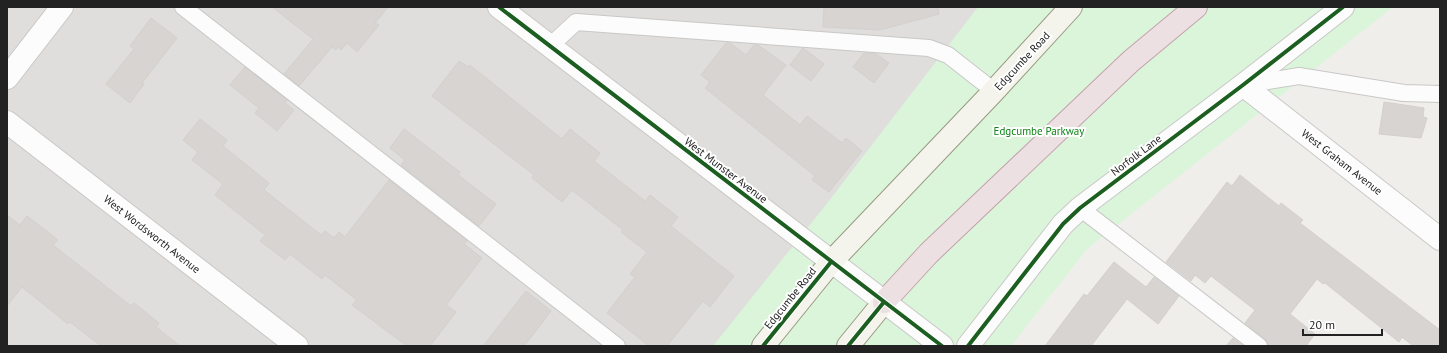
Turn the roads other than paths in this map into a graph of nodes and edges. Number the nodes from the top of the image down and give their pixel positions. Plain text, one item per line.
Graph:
1 (62, 7) edge
2 (183, 7) edge
3 (499, 7) edge
4 (1072, 7) edge
5 (1196, 7) edge
6 (1343, 7) edge
7 (550, 46) junction
8 (7, 78) edge
9 (1243, 85) junction
10 (994, 91) junction
11 (1440, 94) edge
12 (7, 122) edge
13 (1080, 208) junction
14 (1440, 239) edge
15 (831, 262) junction
16 (884, 302) junction
17 (297, 346) edge
18 (617, 346) edge
19 (763, 346) edge
20 (848, 346) edge
21 (942, 346) edge
22 (968, 346) edge
23 (1259, 346) edge

1 - 8 street
2 - 18 lane
3 - 7 street, West Munster Avenue
4 - 10 main road, Edgcumbe Road
5 - 16 highway
6 - 9 street, Norfolk Lane
7 - 10 lane
7 - 15 street, West Munster Avenue
9 - 11 lane
9 - 13 street, Norfolk Lane
9 - 14 street, West Graham Avenue
10 - 15 main road, Edgcumbe Road
12 - 17 street, West Wordsworth Avenue
13 - 22 street, Norfolk Lane
13 - 23 lane
15 - 16 street, West Munster Avenue
15 - 19 main road, Edgcumbe Road
16 - 20 main road
16 - 21 street, West Munster Avenue

